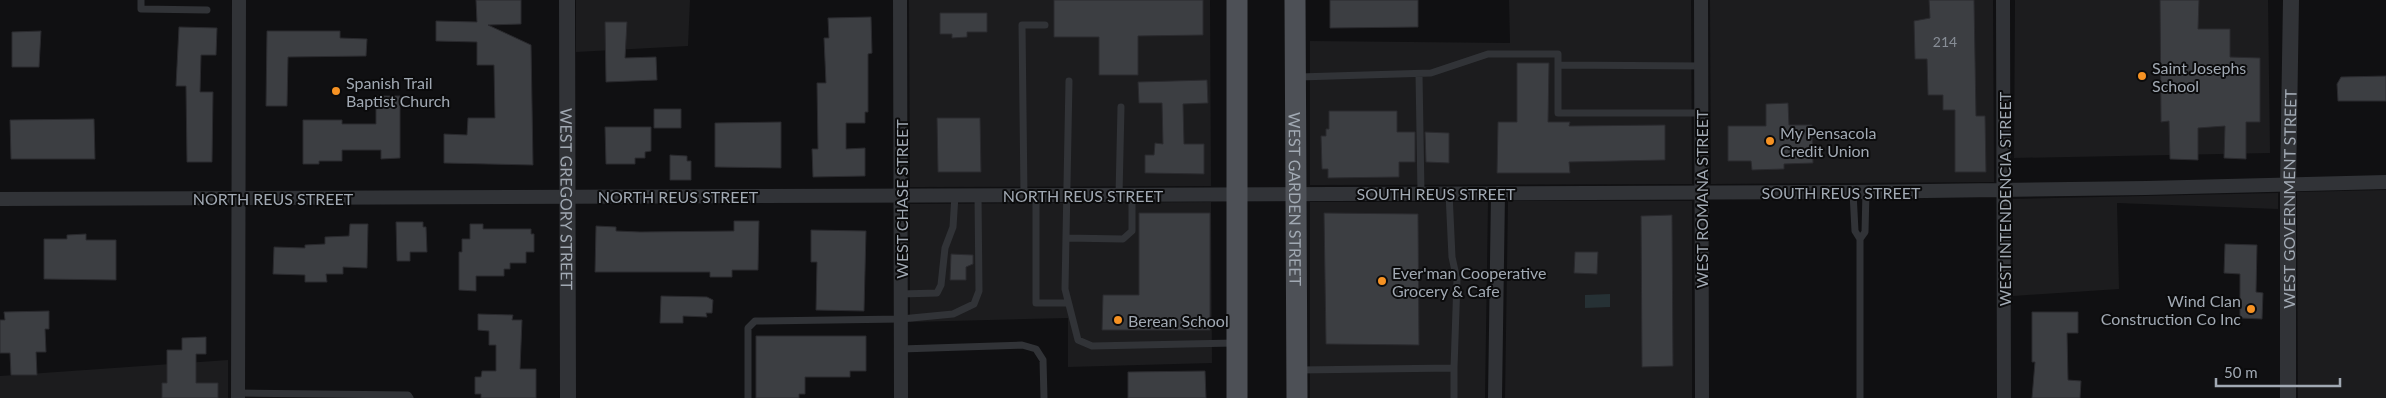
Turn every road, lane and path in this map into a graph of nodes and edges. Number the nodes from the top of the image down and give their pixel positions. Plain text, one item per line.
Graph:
1 (141, 0) edge
2 (239, 0) edge
3 (567, 0) edge
4 (900, 0) edge
5 (1236, 0) edge
6 (1295, 0) edge
7 (1701, 0) edge
8 (2003, 0) edge
9 (2291, 0) edge
10 (207, 10) dead end
11 (1045, 25) dead end
12 (1558, 65) junction
13 (1701, 66) junction
14 (1419, 74) junction
15 (1296, 77) junction
16 (1068, 80) dead end
17 (1120, 107) dead end
18 (1701, 113) junction
19 (2386, 182) edge
20 (2288, 184) junction
21 (2003, 190) junction
22 (1859, 192) junction
23 (1421, 193) junction
24 (1449, 193) junction
25 (1498, 193) junction
26 (1701, 193) junction
27 (1126, 194) junction
28 (1237, 194) junction
29 (1296, 194) junction
30 (955, 195) junction
31 (978, 195) junction
32 (1067, 195) junction
33 (901, 196) junction
34 (1030, 196) junction
35 (567, 197) junction
36 (238, 198) junction
37 (0, 199) edge
38 (1066, 238) junction
39 (1860, 239) junction
40 (901, 294) junction
41 (1068, 303) junction
42 (901, 319) junction
43 (1237, 343) junction
44 (901, 349) junction
45 (1454, 368) junction
46 (1296, 370) junction
47 (238, 396) edge
48 (410, 398) edge
49 (568, 398) edge
50 (748, 398) edge
51 (901, 398) edge
52 (1044, 398) edge
53 (1237, 398) edge
54 (1296, 398) edge
55 (1454, 398) edge
56 (1495, 398) edge
57 (1702, 398) edge
58 (1860, 398) edge
59 (2004, 398) edge
60 (2288, 398) edge

1 - 10 lane
2 - 36 street
3 - 35 street, WEST GREGORY STREET
4 - 33 street, WEST CHASE STREET
5 - 28 main road
6 - 15 main road, WEST GARDEN STREET
7 - 13 street, WEST ROMANA STREET
8 - 21 street, WEST INTENDENCIA STREET
9 - 20 street, WEST GOVERNMENT STREET
11 - 34 lane
12 - 13 lane
12 - 14 lane
12 - 18 lane
13 - 18 street, WEST ROMANA STREET
14 - 15 lane
14 - 23 lane
15 - 29 main road, WEST GARDEN STREET
16 - 32 lane
17 - 27 lane
18 - 26 street, WEST ROMANA STREET
19 - 20 street, SOUTH REUS STREET
20 - 21 street, SOUTH REUS STREET
20 - 60 street, WEST GOVERNMENT STREET
21 - 22 street, SOUTH REUS STREET
21 - 59 street, WEST INTENDENCIA STREET
22 - 26 street, SOUTH REUS STREET
22 - 39 lane
22 - 39 lane
23 - 24 street, SOUTH REUS STREET
23 - 29 street, SOUTH REUS STREET
24 - 25 street, SOUTH REUS STREET
24 - 45 lane
25 - 26 street, SOUTH REUS STREET
25 - 56 street
26 - 57 street, WEST ROMANA STREET
27 - 28 street, NORTH REUS STREET
27 - 32 street, NORTH REUS STREET
27 - 38 lane
28 - 29 street, NORTH REUS STREET
28 - 43 main road
29 - 46 main road, WEST GARDEN STREET
30 - 31 street, NORTH REUS STREET
30 - 33 street, NORTH REUS STREET
30 - 40 lane
31 - 34 street, NORTH REUS STREET
31 - 42 lane
32 - 34 street, NORTH REUS STREET
32 - 38 lane
33 - 35 street, NORTH REUS STREET
33 - 40 street, WEST CHASE STREET
34 - 41 lane
35 - 36 street, NORTH REUS STREET
35 - 49 street, WEST GREGORY STREET
36 - 37 street, NORTH REUS STREET
36 - 47 street
38 - 41 lane
39 - 58 lane
40 - 42 street, WEST CHASE STREET
41 - 43 lane
42 - 44 street, WEST CHASE STREET
42 - 50 lane
43 - 53 main road
44 - 51 street, WEST CHASE STREET
44 - 52 lane
45 - 46 lane
45 - 55 lane
46 - 54 main road, WEST GARDEN STREET
47 - 48 lane

